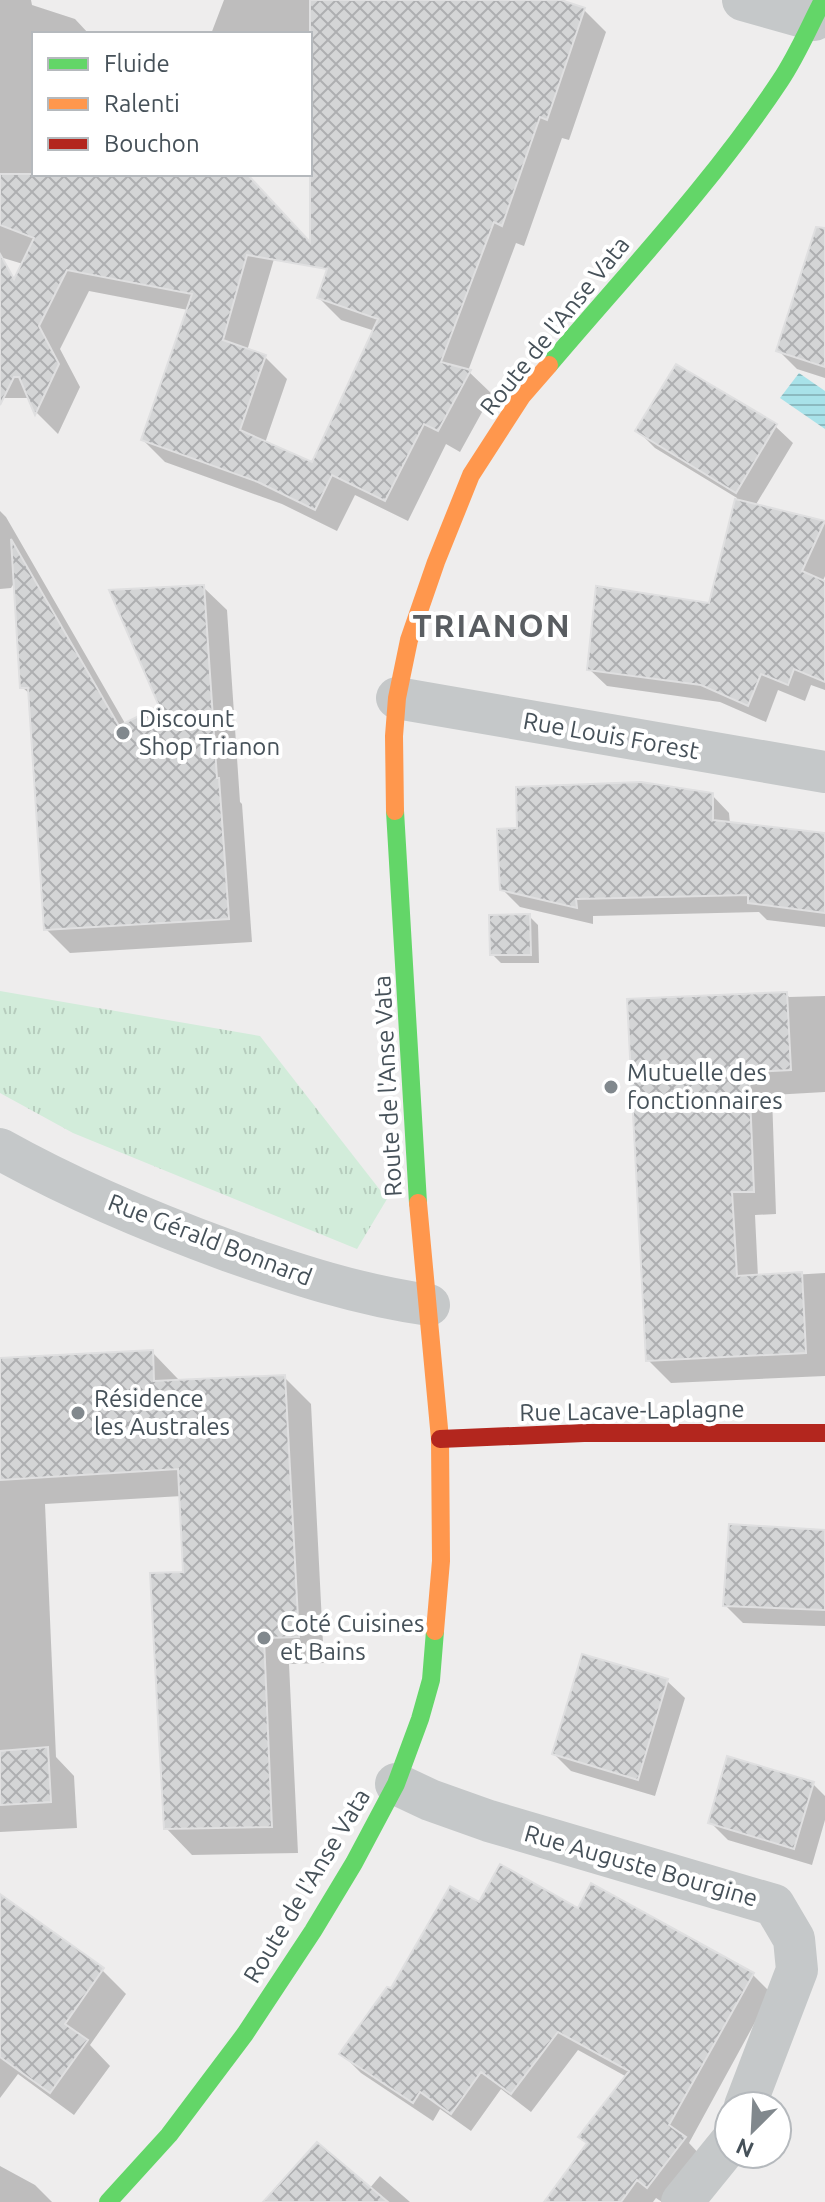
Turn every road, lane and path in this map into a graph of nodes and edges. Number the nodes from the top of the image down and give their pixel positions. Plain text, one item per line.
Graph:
1 (743, 0) edge
2 (818, 10) edge
3 (397, 698) junction
4 (825, 772) edge
5 (0, 1149) edge
6 (429, 1305) junction
7 (825, 1433) edge
8 (440, 1439) junction
9 (396, 1784) junction
10 (751, 2090) edge
11 (713, 2164) edge
12 (108, 2202) edge
13 (682, 2202) edge

1 - 2 street
2 - 3 main road, Route de l'Anse Vata
3 - 4 street, Rue Louis Forest
3 - 6 main road, Route de l'Anse Vata
5 - 6 street, Rue Gérald Bonnard
6 - 8 main road, Route de l'Anse Vata
7 - 8 main road, Rue Lacave-Laplagne
8 - 9 main road, Route de l'Anse Vata
9 - 10 street, Rue Auguste Bourgine
9 - 12 main road, Route de l'Anse Vata
11 - 13 street

